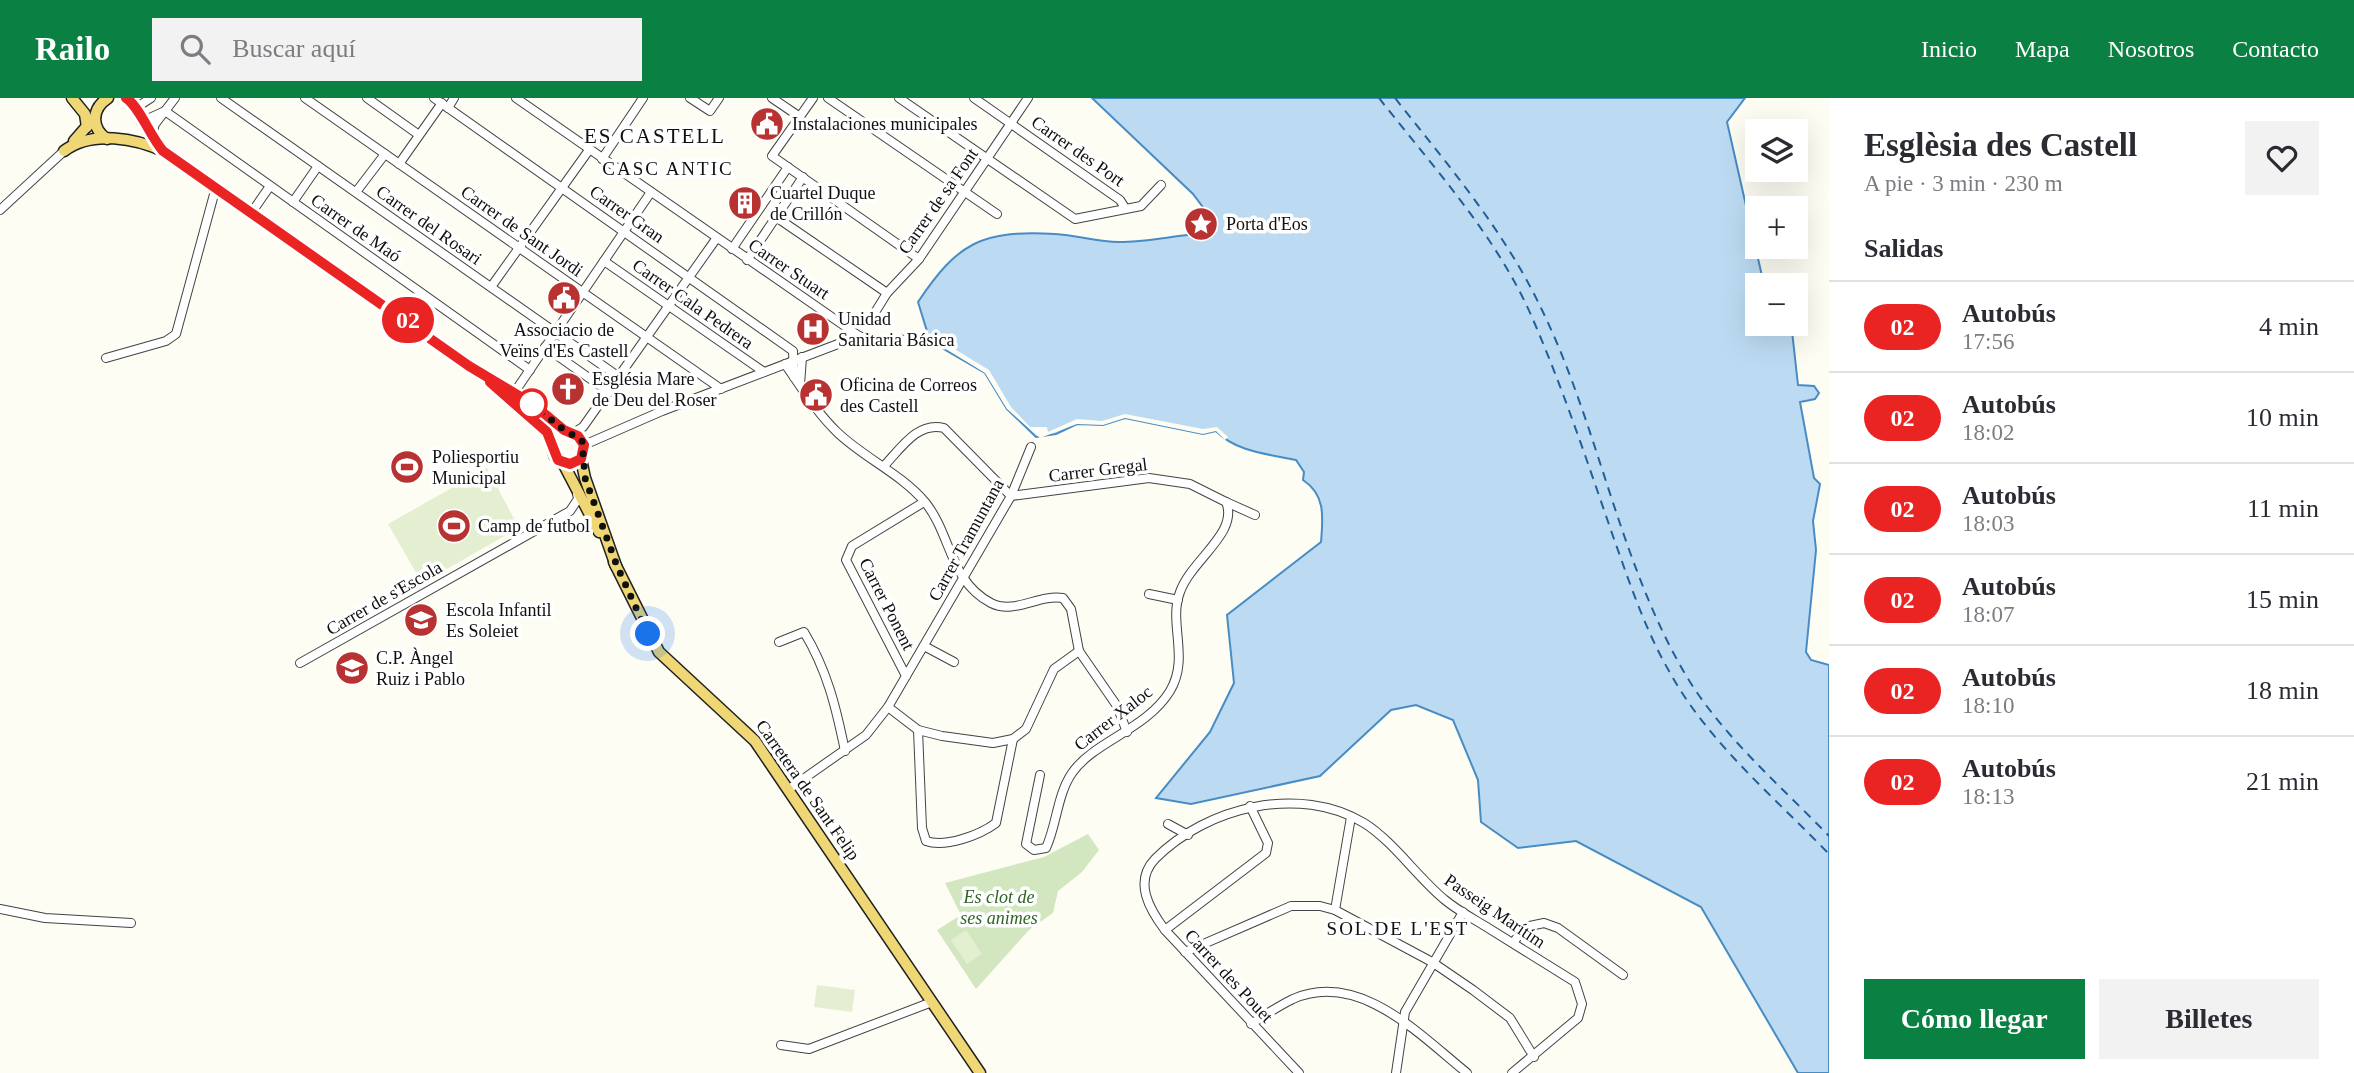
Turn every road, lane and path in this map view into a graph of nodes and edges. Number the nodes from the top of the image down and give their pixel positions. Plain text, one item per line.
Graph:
1 (72, 98) edge
2 (81, 98) edge
3 (108, 98) edge
4 (126, 98) edge
5 (151, 98) edge
6 (175, 98) edge
7 (221, 98) edge
8 (305, 98) edge
9 (367, 98) edge
10 (454, 98) edge
11 (516, 98) edge
12 (643, 98) edge
13 (690, 98) edge
14 (719, 98) edge
15 (772, 98) edge
16 (813, 98) edge
17 (828, 98) edge
18 (899, 98) edge
19 (974, 98) edge
20 (1028, 98) edge
21 (441, 103) edge
22 (137, 107) junction
23 (165, 111) junction
24 (95, 116) junction
25 (800, 117) junction
26 (140, 121) junction
27 (1011, 123) junction
28 (86, 127) junction
29 (419, 135) junction
30 (151, 138) junction
31 (107, 139) junction
32 (122, 141) junction
33 (589, 150) junction
34 (64, 151) junction
35 (163, 151) junction
36 (385, 154) junction
37 (602, 159) junction
38 (987, 159) junction
39 (399, 164) junction
40 (318, 166) junction
41 (788, 167) junction
42 (803, 177) junction
43 (1161, 185) dead end
44 (270, 186) junction
45 (216, 187) junction
46 (563, 189) junction
47 (356, 192) junction
48 (651, 192) junction
49 (964, 192) junction
50 (293, 202) junction
51 (1125, 208) junction
52 (0, 210) edge
53 (252, 212) junction
54 (997, 214) dead end
55 (775, 217) junction
56 (624, 232) junction
57 (716, 239) junction
58 (519, 248) junction
59 (732, 249) junction
60 (919, 259) junction
61 (747, 260) junction
62 (604, 261) junction
63 (689, 276) junction
64 (491, 287) junction
65 (582, 292) junction
66 (887, 293) junction
67 (668, 306) junction
68 (871, 319) dead end
69 (555, 332) junction
70 (647, 338) junction
71 (863, 338) junction
72 (920, 340) dead end
73 (545, 347) junction
74 (106, 358) dead end
75 (799, 359) junction
76 (785, 364) junction
77 (469, 366) junction
78 (530, 370) junction
79 (764, 372) junction
80 (619, 377) junction
81 (794, 377) junction
82 (800, 386) junction
83 (721, 389) junction
84 (609, 392) junction
85 (514, 393) junction
86 (569, 432) junction
87 (551, 441) junction
88 (584, 445) junction
89 (1031, 447) dead end
90 (581, 459) junction
91 (563, 463) junction
92 (884, 466) junction
93 (576, 487) junction
94 (1011, 496) junction
95 (924, 502) junction
96 (1228, 506) junction
97 (1255, 515) dead end
98 (617, 566) junction
99 (962, 579) junction
100 (1149, 594) dead end
101 (1178, 600) junction
102 (779, 642) dead end
103 (924, 646) junction
104 (1079, 651) junction
105 (954, 662) dead end
106 (300, 663) dead end
107 (906, 676) junction
108 (888, 708) junction
109 (918, 730) junction
110 (1127, 732) junction
111 (1013, 739) junction
112 (845, 751) junction
113 (1040, 775) dead end
114 (789, 789) junction
115 (1250, 806) junction
116 (1350, 817) junction
117 (1168, 824) dead end
118 (1188, 835) junction
119 (1143, 893) joint
120 (0, 909) edge
121 (1335, 910) junction
122 (1463, 912) junction
123 (131, 923) dead end
124 (1165, 930) junction
125 (1513, 943) junction
126 (1185, 952) junction
127 (1432, 962) junction
128 (1623, 975) dead end
129 (932, 1002) junction
130 (1403, 1020) junction
131 (1251, 1024) junction
132 (781, 1045) dead end
133 (1534, 1056) junction
134 (980, 1073) edge
135 (1299, 1073) edge
136 (1396, 1073) edge
137 (1467, 1073) edge
138 (1513, 1073) edge

1 - 28 main road
2 - 24 main road
3 - 24 main road
4 - 22 main road
5 - 22 street
6 - 23 street
7 - 40 street, Carrer del Rosari
8 - 36 street, Carrer de Sant Jordi
9 - 29 street
10 - 21 street
11 - 33 street
12 - 37 street
13 - 14 street
15 - 25 street
16 - 25 street
17 - 49 street
18 - 38 street
19 - 27 street, Carrer des Port
20 - 27 street, Carrer de sa Font
21 - 29 street
21 - 46 street, Carrer Gran
22 - 26 main road
23 - 26 street
23 - 30 street
23 - 44 street, Carrer de Maó
24 - 28 main road
24 - 31 main road
25 - 41 street
26 - 30 main road
26 - 32 main road
27 - 38 street, Carrer de sa Font
27 - 51 street, Carrer des Port
28 - 34 main road
29 - 39 street
30 - 35 main road
31 - 32 main road
31 - 34 main road
32 - 35 main road
33 - 37 street, Carrer Stuart
33 - 46 street
34 - 52 street
35 - 45 main road
36 - 39 street, Carrer de Sant Jordi
36 - 47 street
37 - 48 street, Carrer Stuart
38 - 49 street, Carrer de sa Font
38 - 51 street
39 - 58 street, Carrer de Sant Jordi
40 - 47 street, Carrer del Rosari
40 - 50 street
41 - 42 street
41 - 59 street
42 - 55 street
42 - 60 street
43 - 51 street
44 - 50 street, Carrer de Maó
44 - 53 street
45 - 53 main road
45 - 74 street
46 - 56 street, Carrer Gran
46 - 58 street
47 - 64 street, Carrer del Rosari
48 - 56 street
48 - 57 street, Carrer Stuart
49 - 54 street
49 - 60 street, Carrer de sa Font
50 - 78 street, Carrer de Maó
53 - 77 main road
55 - 61 street
55 - 66 street
56 - 62 street
56 - 63 street, Carrer Gran
57 - 59 street, Carrer Stuart
57 - 63 street
58 - 64 street
58 - 65 street, Carrer de Sant Jordi
59 - 61 street, Carrer Stuart
60 - 66 street, Carrer de sa Font
61 - 71 street, Carrer Stuart
62 - 65 street
62 - 67 street, Carrer Cala Pedrera
63 - 67 street
63 - 75 street, Carrer Gran
64 - 69 street, Carrer del Rosari
65 - 69 street
65 - 70 street, Carrer de Sant Jordi
66 - 68 street, Carrer de sa Font
67 - 70 street
67 - 79 street, Carrer Cala Pedrera
69 - 73 street
69 - 80 street, Carrer del Rosari
70 - 80 street
70 - 83 street, Carrer de Sant Jordi
71 - 72 street
71 - 75 street
73 - 78 street
73 - 84 street
75 - 76 street
75 - 81 street
75 - 82 street
76 - 79 street
76 - 81 street
77 - 85 main road
77 - 87 main road
78 - 85 street
79 - 83 street
80 - 84 street
81 - 82 street
82 - 92 street
83 - 88 street
84 - 86 street
85 - 86 main road
86 - 87 main road
86 - 88 main road
87 - 91 main road
88 - 90 main road
89 - 94 street, Carrer Tramuntana
90 - 91 main road
90 - 98 main road
91 - 93 main road, Carretera de Sant Felip
92 - 94 street
92 - 95 street
93 - 98 main road, Carretera de Sant Felip
93 - 106 street, Carrer de s'Escola
94 - 96 street, Carrer Gregal
94 - 99 street, Carrer Tramuntana
95 - 99 street
95 - 107 street, Carrer Ponent
96 - 97 street, Carrer Gregal
96 - 101 street, Carrer Xaloc
98 - 114 main road, Carretera de Sant Felip
99 - 103 street, Carrer Tramuntana
99 - 104 street
100 - 101 street
101 - 110 street, Carrer Xaloc
102 - 112 street
103 - 105 street
103 - 107 street, Carrer Tramuntana
104 - 110 street
104 - 111 street
107 - 108 street, Carrer Tramuntana
108 - 109 street
108 - 112 street, Carrer Tramuntana
109 - 111 street
109 - 111 street
110 - 113 street, Carrer Xaloc
112 - 114 street, Carrer Tramuntana
114 - 129 main road, Carretera de Sant Felip
115 - 116 street, Passeig Marítim
115 - 118 street, Passeig Marítim
115 - 124 street
116 - 121 street
116 - 122 street, Passeig Marítim
117 - 118 street
118 - 119 street, Passeig Marítim
119 - 124 street, Carrer des Pouet
120 - 123 street
121 - 126 street
121 - 127 street
122 - 125 street, Passeig Marítim
122 - 127 street
124 - 126 street, Carrer des Pouet
125 - 128 street
125 - 133 street, Passeig Marítim
126 - 131 street, Carrer des Pouet
127 - 130 street
127 - 133 street
129 - 132 street
129 - 134 main road, Carretera de Sant Felip
130 - 131 street
130 - 136 street
130 - 137 street
131 - 135 street, Carrer des Pouet
133 - 138 street

